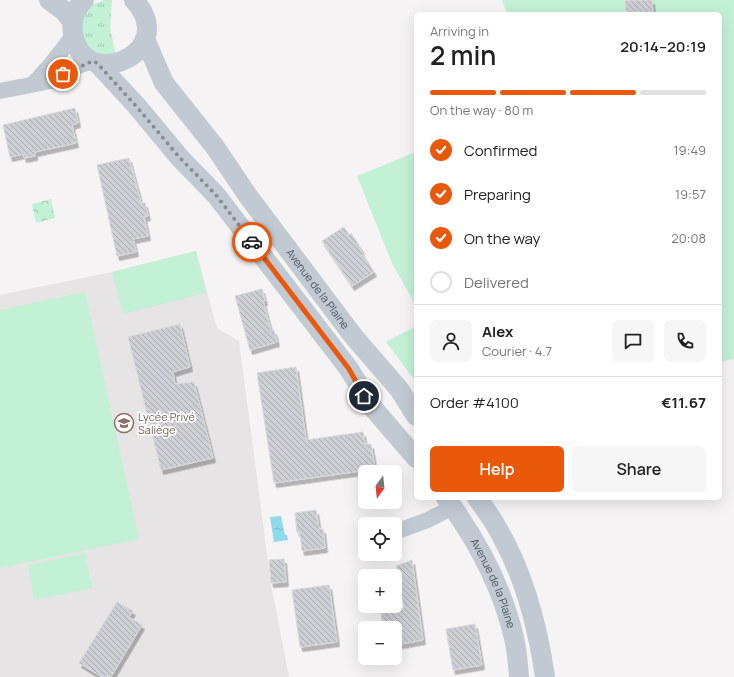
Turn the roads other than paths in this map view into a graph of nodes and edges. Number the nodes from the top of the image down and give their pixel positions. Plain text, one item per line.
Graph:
1 (49, 0) edge
2 (84, 0) edge
3 (142, 5) edge
4 (73, 29) junction
5 (145, 39) junction
6 (95, 62) junction
7 (34, 83) junction
8 (0, 91) edge
9 (414, 413) edge
10 (414, 455) edge
11 (478, 500) edge
12 (449, 502) edge
13 (402, 529) edge
14 (520, 677) edge
15 (545, 677) edge

1 - 4 street
2 - 4 street
3 - 5 street
4 - 6 street
4 - 7 street
5 - 6 street
5 - 9 street, Avenue de la Plaine
6 - 7 street
6 - 10 street
7 - 8 street
11 - 15 street
12 - 13 street
12 - 14 street, Avenue de la Plaine

